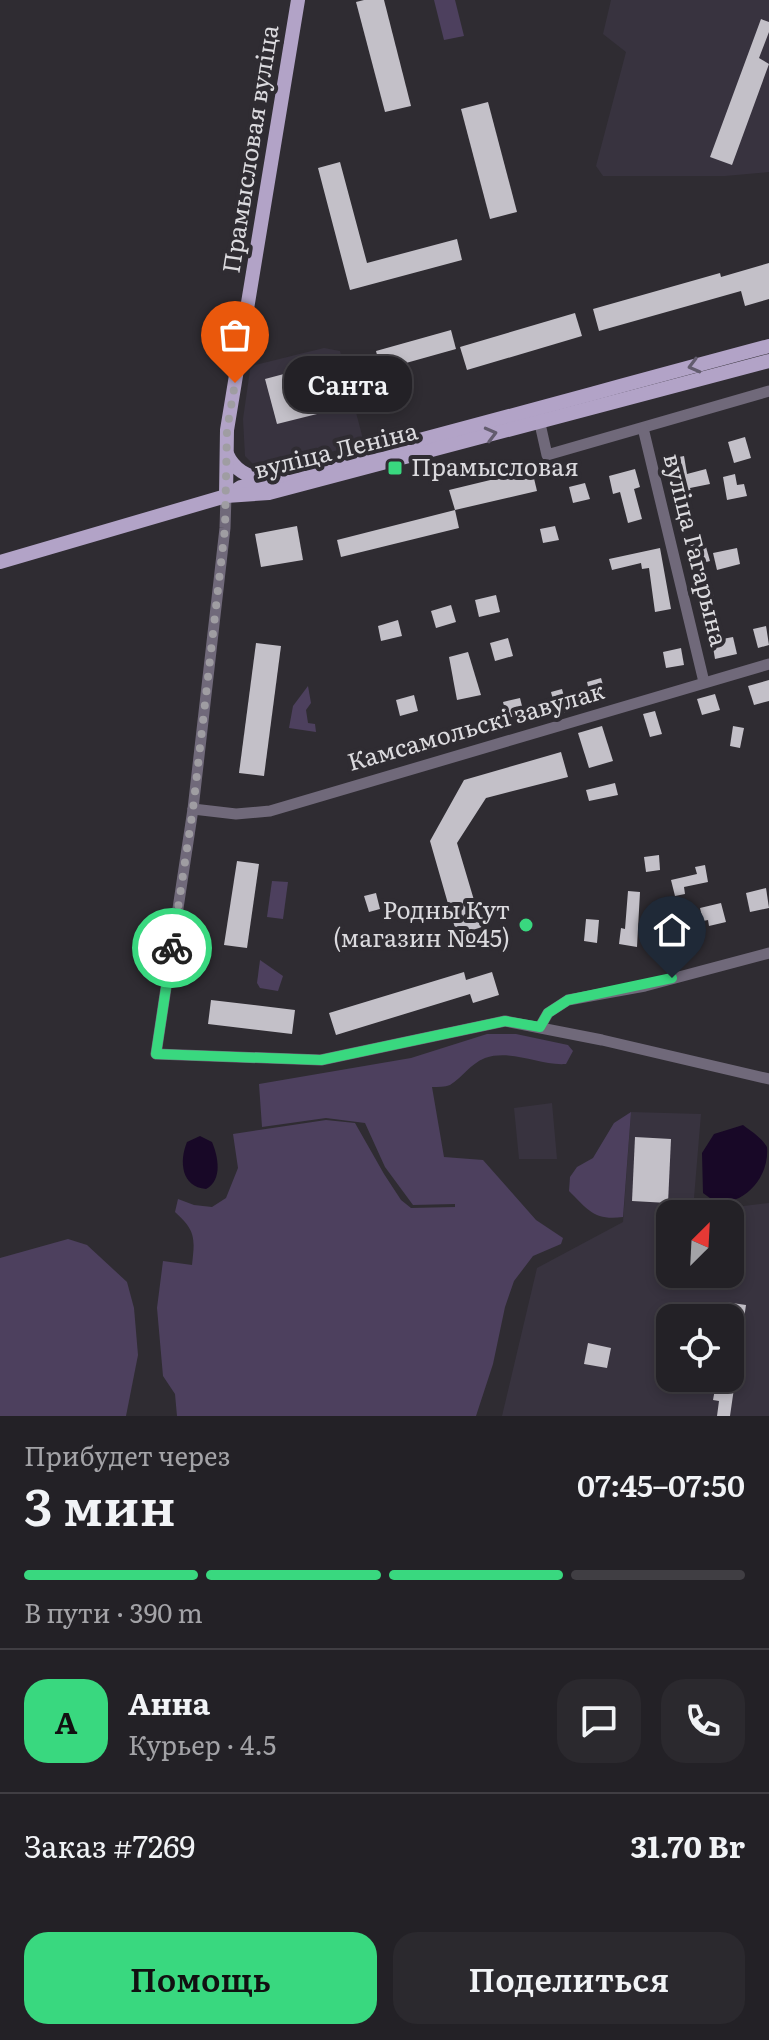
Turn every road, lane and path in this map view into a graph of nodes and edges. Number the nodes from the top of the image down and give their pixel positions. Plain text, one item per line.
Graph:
1 (298, 0) edge
2 (769, 346) edge
3 (769, 361) edge
4 (769, 391) edge
5 (537, 414) junction
6 (643, 428) junction
7 (226, 450) junction
8 (265, 480) junction
9 (226, 496) junction
10 (0, 562) edge
11 (769, 664) edge
12 (704, 682) junction
13 (193, 809) junction
14 (769, 953) edge
15 (540, 1027) junction
16 (769, 1079) edge

1 - 7 main road, Прамысловая вуліца
2 -> 5 main road, вуліца Леніна
3 - 5 main road, вуліца Леніна
4 - 6 street
5 - 6 street
5 - 8 main road, вуліца Леніна
9 -> 5 main road, вуліца Леніна
6 - 12 street, вуліца Гагарына
7 - 8 main road
7 - 9 main road, Прамысловая вуліца
8 - 9 main road, вуліца Леніна
9 - 10 main road
9 - 13 street
11 - 12 street, Камсамольскі завулак
12 - 13 street, Камсамольскі завулак
13 - 15 street
14 - 15 street
15 - 16 street

